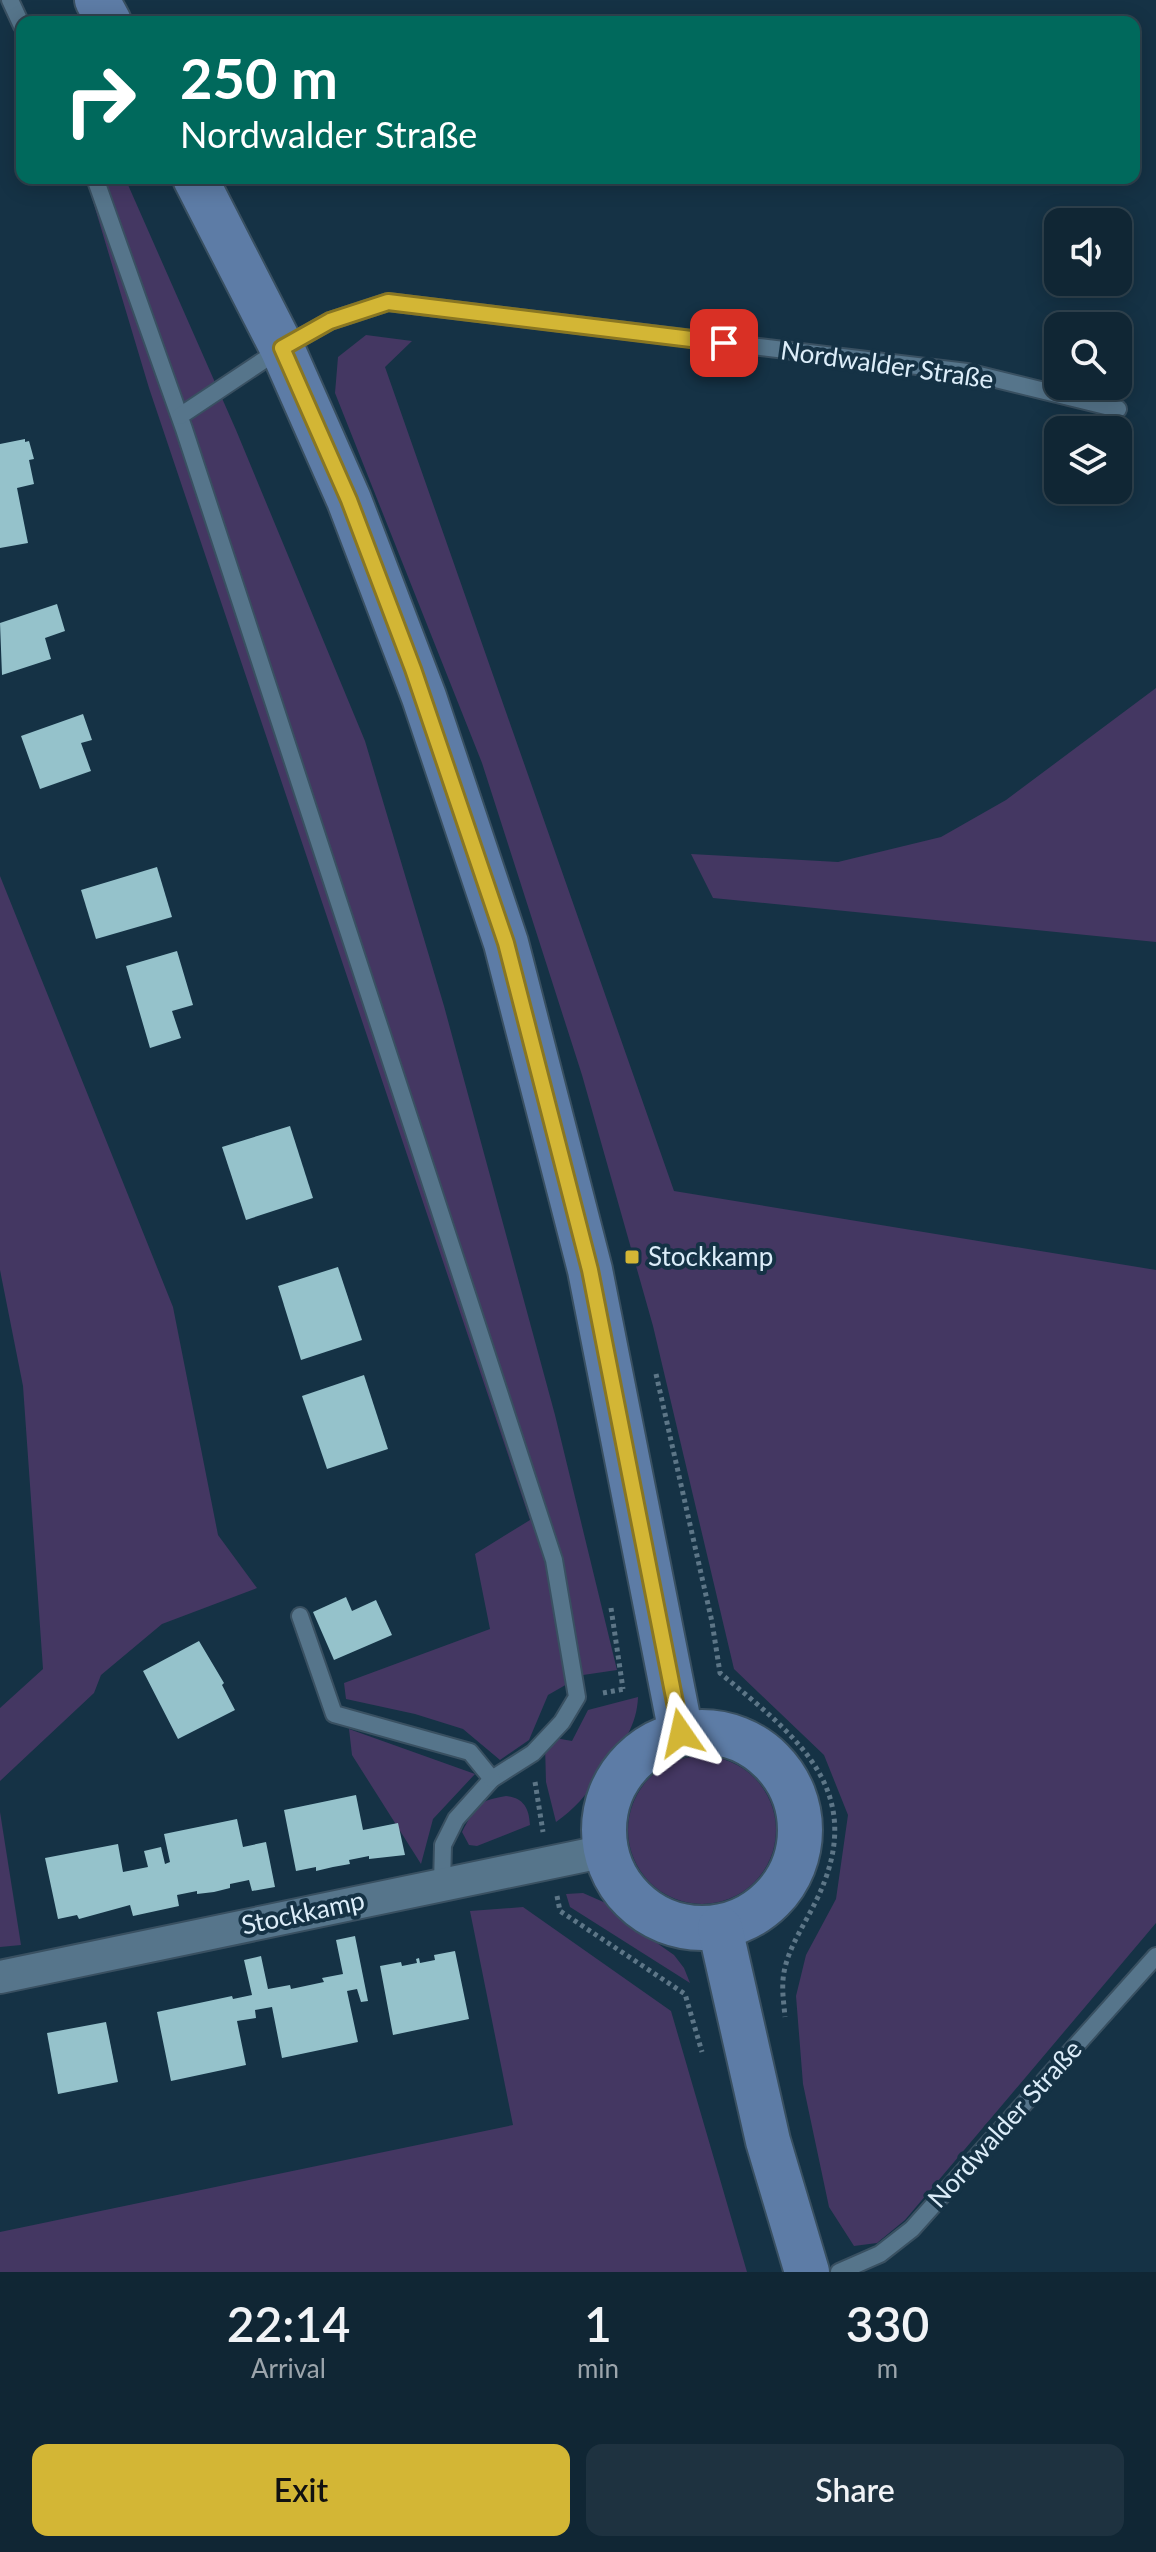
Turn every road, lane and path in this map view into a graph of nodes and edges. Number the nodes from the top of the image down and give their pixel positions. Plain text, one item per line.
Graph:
1 (97, 184) edge
2 (198, 184) edge
3 (282, 348) junction
4 (1118, 409) dead end
5 (180, 416) junction
6 (655, 1370) dead end
7 (300, 1616) dead end
8 (681, 1733) junction
9 (533, 1753) junction
10 (492, 1779) junction
11 (542, 1828) dead end
12 (606, 1851) junction
13 (442, 1884) junction
14 (556, 1892) dead end
15 (720, 1928) junction
16 (1156, 1956) edge
17 (0, 1977) edge
18 (785, 2021) dead end
19 (707, 2067) dead end
20 (807, 2272) edge
21 (839, 2272) edge

1 - 5 lane
2 - 3 main road
3 - 4 lane, Nordwalder Straße
3 - 5 lane, Nordwalder Straße
3 - 8 main road
5 - 9 lane
6 - 18 path
7 - 10 lane
8 - 12 main road
8 - 15 main road
9 - 10 lane
9 - 11 path
10 - 13 lane
12 - 13 street, Stockkamp
12 - 15 main road
13 - 17 street, Stockkamp
14 - 19 path
15 - 20 main road
16 - 21 lane, Nordwalder Straße

